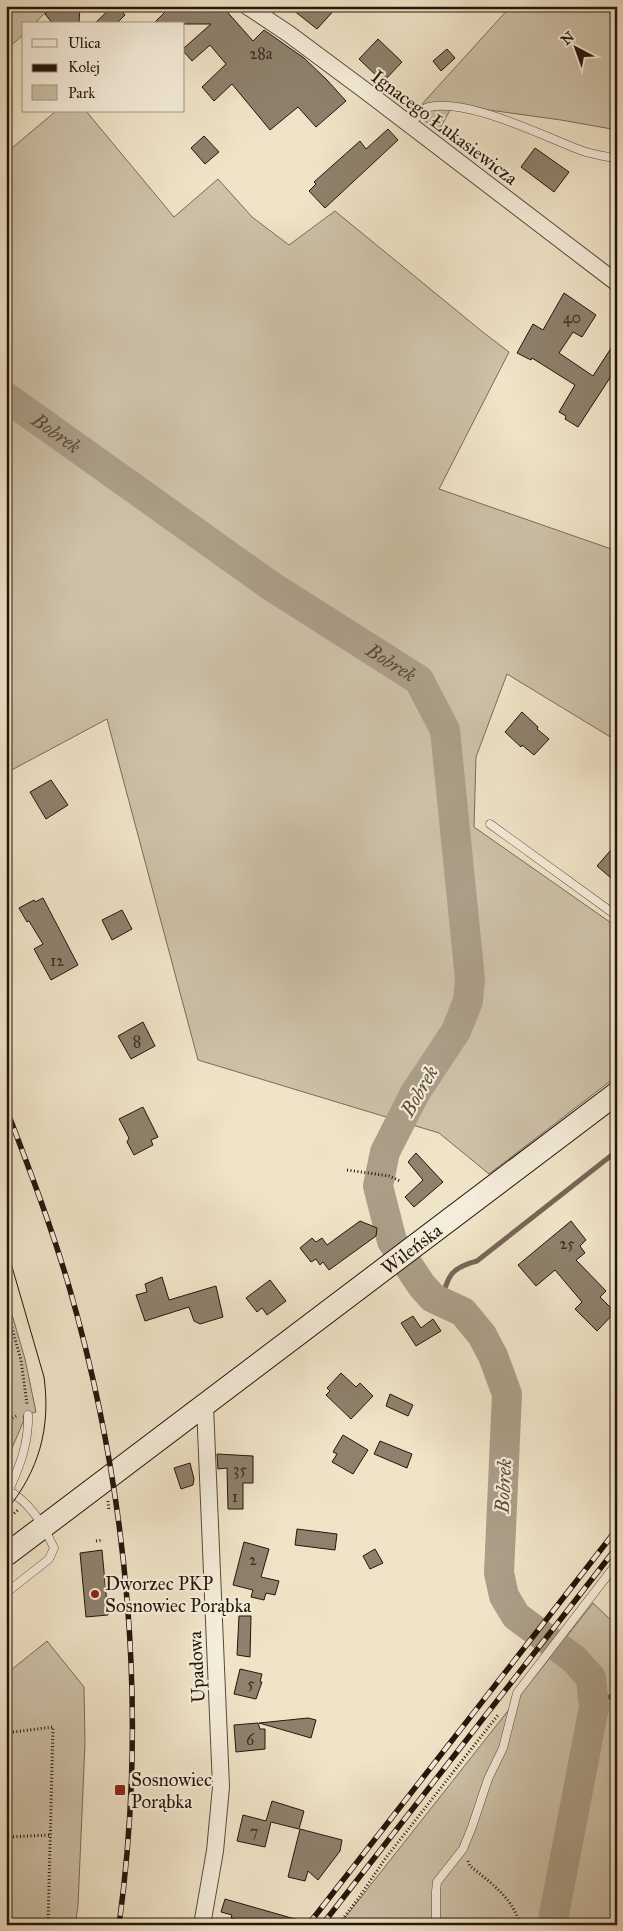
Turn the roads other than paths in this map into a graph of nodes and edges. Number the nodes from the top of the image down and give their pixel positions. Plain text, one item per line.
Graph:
1 (247, 6) edge
2 (410, 125) junction
3 (617, 159) edge
4 (617, 283) edge
5 (490, 824) dead end
6 (617, 916) edge
7 (617, 1094) edge
8 (205, 1406) junction
9 (28, 1415) road end
10 (7, 1490) edge
11 (44, 1526) junction
12 (6, 1554) edge
13 (617, 1562) edge
14 (6, 1593) edge
15 (202, 1925) edge
16 (436, 1925) edge

1 - 2 street, Ignacego Łukasiewicza
2 - 3 lane
2 - 4 street, Ignacego Łukasiewicza
5 - 6 lane
7 - 8 street, Wileńska
8 - 11 street, Wileńska
8 - 15 street, Upadowa
9 - 10 lane
10 - 11 lane
11 - 12 street, Wileńska
11 - 14 lane
13 - 16 lane

